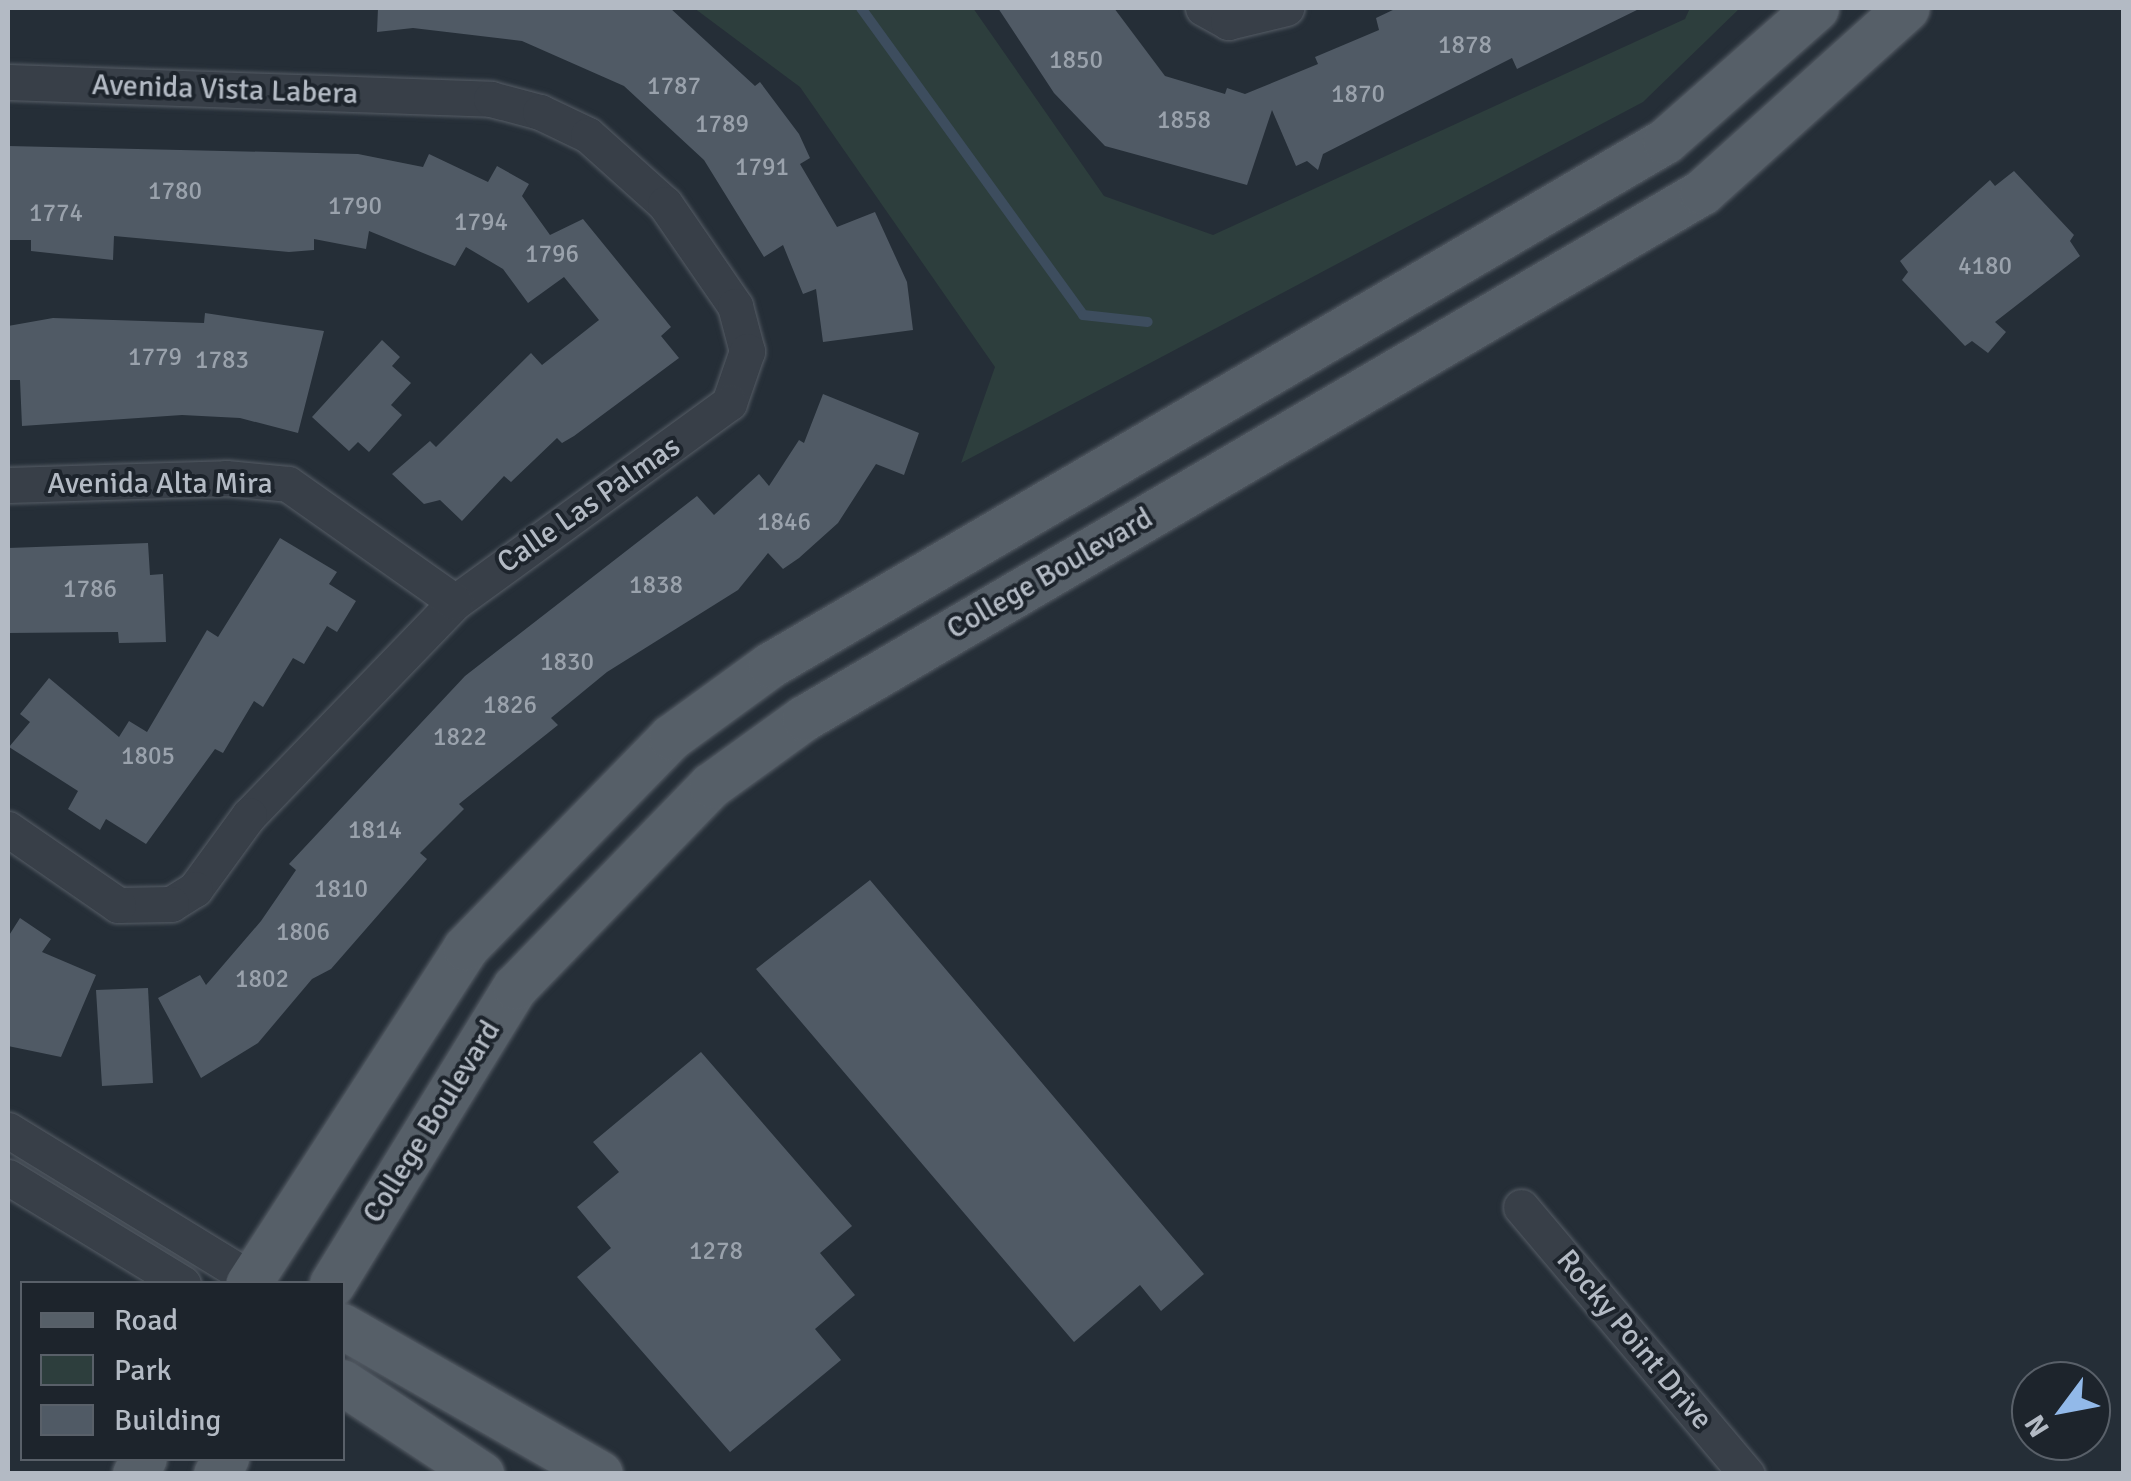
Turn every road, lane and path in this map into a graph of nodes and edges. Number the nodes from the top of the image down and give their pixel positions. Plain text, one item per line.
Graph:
1 (1286, 8) edge
2 (1816, 8) edge
3 (1906, 8) edge
4 (1216, 15) edge
5 (8, 82) edge
6 (442, 97) joint
7 (8, 485) edge
8 (455, 602) junction
9 (8, 829) edge
10 (8, 1130) edge
11 (8, 1177) edge
12 (1520, 1207) dead end
13 (179, 1281) edge
14 (251, 1281) edge
15 (254, 1281) edge
16 (334, 1281) edge
17 (345, 1328) edge
18 (345, 1384) edge
19 (481, 1474) edge
20 (600, 1474) edge
21 (1747, 1474) edge

1 - 4 street
2 - 15 main road, College Boulevard
3 - 16 main road, College Boulevard
5 - 6 street, Avenida Vista Labera
6 - 8 street, Calle Las Palmas
7 - 8 street, Avenida Alta Mira
8 - 9 street, Calle Las Palmas
10 - 14 street
11 - 13 street
12 - 21 street, Rocky Point Drive
17 - 20 main road
18 - 19 main road

